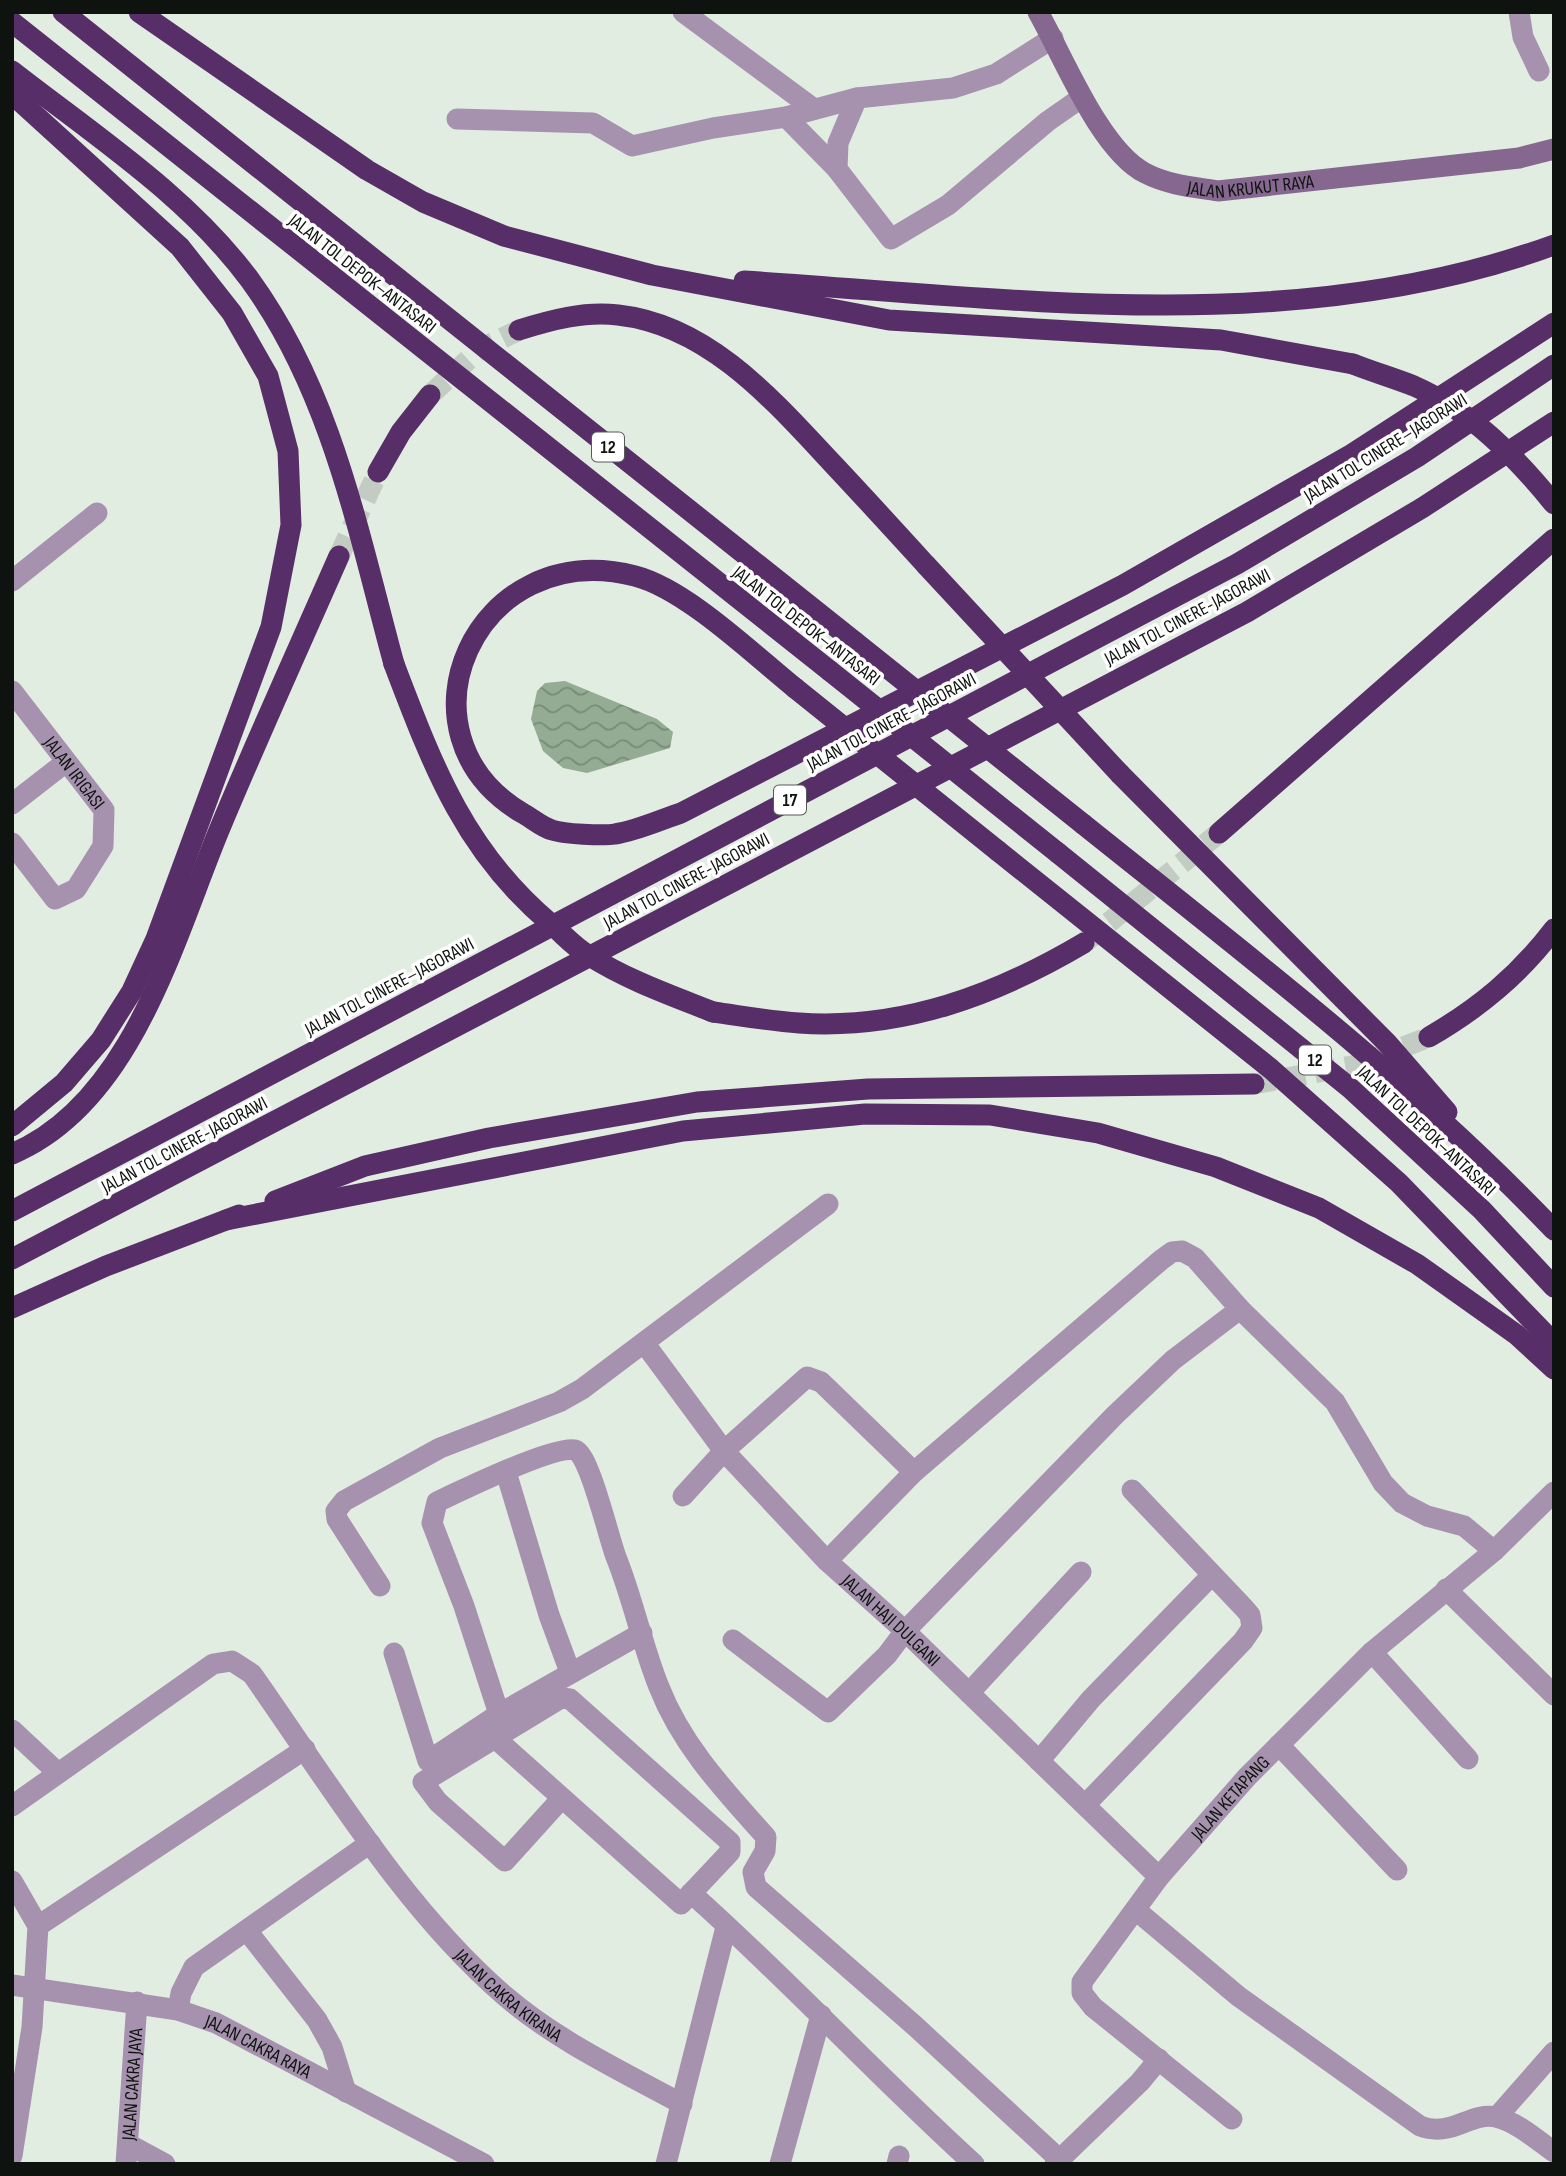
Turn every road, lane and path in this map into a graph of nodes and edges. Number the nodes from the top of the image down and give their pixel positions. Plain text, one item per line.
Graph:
1 (63, 12) edge
2 (139, 12) edge
3 (683, 12) edge
4 (1038, 12) edge
5 (1519, 12) edge
6 (12, 22) edge
7 (1053, 38) junction
8 (12, 71) edge
9 (1539, 71) dead end
10 (12, 94) edge
11 (857, 98) junction
12 (1081, 98) junction
13 (814, 110) junction
14 (786, 117) junction
15 (457, 119) dead end
16 (1554, 149) edge
17 (837, 169) junction
18 (1554, 245) edge
19 (652, 275) junction
20 (1554, 323) edge
21 (519, 330) tunnel mouth
22 (1554, 365) edge
23 (430, 395) tunnel mouth
24 (1554, 422) edge
25 (378, 472) tunnel mouth
26 (1554, 504) edge
27 (97, 513) dead end
28 (1554, 539) edge
29 (339, 556) tunnel mouth
30 (12, 581) edge
31 (12, 691) edge
32 (66, 762) junction
33 (12, 804) edge
34 (1219, 833) tunnel mouth
35 (12, 843) edge
36 (1554, 929) edge
37 (1084, 943) tunnel mouth
38 (1429, 1037) tunnel mouth
39 (1254, 1084) tunnel mouth
40 (12, 1126) edge
41 (12, 1154) edge
42 (1504, 1177) junction
43 (828, 1204) dead end
44 (12, 1211) edge
45 (226, 1220) junction
46 (1554, 1230) edge
47 (12, 1259) edge
48 (1554, 1287) edge
49 (12, 1308) edge
50 (1240, 1309) junction
51 (1554, 1343) edge
52 (645, 1344) junction
53 (1554, 1369) edge
54 (724, 1451) junction
55 (506, 1472) junction
56 (914, 1472) junction
57 (1132, 1490) dead end
58 (1554, 1492) edge
59 (683, 1496) dead end
60 (1494, 1551) junction
61 (827, 1561) junction
62 (1081, 1572) dead end
63 (1211, 1576) junction
64 (380, 1586) dead end
65 (1446, 1589) junction
66 (905, 1631) junction
67 (642, 1633) junction
68 (733, 1640) dead end
69 (1372, 1652) junction
70 (394, 1653) dead end
71 (570, 1672) junction
72 (969, 1692) junction
73 (1554, 1695) edge
74 (499, 1714) junction
75 (12, 1730) edge
76 (495, 1738) junction
77 (1279, 1745) junction
78 (305, 1749) junction
79 (1468, 1759) dead end
80 (1039, 1761) junction
81 (58, 1773) junction
82 (562, 1798) junction
83 (1086, 1804) junction
84 (12, 1806) edge
85 (370, 1843) junction
86 (1396, 1870) dead end
87 (1159, 1877) junction
88 (12, 1881) edge
89 (691, 1893) junction
90 (1137, 1911) junction
91 (38, 1926) junction
92 (726, 1927) junction
93 (248, 1932) junction
94 (12, 1985) edge
95 (35, 1989) junction
96 (137, 2002) junction
97 (178, 2010) junction
98 (821, 2015) junction
99 (1554, 2052) edge
100 (1159, 2059) junction
101 (346, 2092) junction
102 (682, 2104) junction
103 (1497, 2118) junction
104 (1232, 2119) dead end
105 (1554, 2152) edge
106 (127, 2154) edge
107 (12, 2155) edge
108 (1066, 2158) edge
109 (165, 2164) edge
110 (484, 2164) edge
111 (666, 2164) edge
112 (780, 2164) edge
113 (974, 2164) edge

1 - 42 highway, JALAN TOL DEPOK–ANTASARI / 12, bridge
2 - 19 highway
3 - 13 street
4 - 7 street, JALAN KRUKUT RAYA
5 - 9 street
6 - 48 highway, JALAN TOL DEPOK–ANTASARI / 12, bridge
7 - 11 street
7 - 12 street, JALAN KRUKUT RAYA
8 - 37 highway, bridge
10 - 40 highway
11 - 13 street
11 - 17 street
12 - 16 street, JALAN KRUKUT RAYA
12 - 17 street
13 - 14 street
14 - 15 street
14 - 17 street
18 - 19 highway
19 - 26 highway, bridge
20 - 51 highway, bridge
21 - 42 highway, bridge
22 - 44 highway, JALAN TOL CINERE–JAGORAWI / 17
23 - 25 highway
24 - 47 highway, JALAN TOL CINERE-JAGORAWI / 17
27 - 30 street
28 - 34 highway
29 - 41 highway
31 - 32 street, JALAN IRIGASI
32 - 33 street
32 - 35 street, JALAN IRIGASI
36 - 38 highway
39 - 45 highway
42 - 46 highway, JALAN TOL DEPOK–ANTASARI / 12
43 - 52 street
45 - 49 highway
45 - 53 highway
50 - 56 street
50 - 60 street
50 - 66 street
52 - 54 street, JALAN HAJI DULGANI
52 - 64 street
54 - 56 street
54 - 59 street
54 - 61 street, JALAN HAJI DULGANI
55 - 67 street
55 - 71 street
55 - 74 street
56 - 61 street
57 - 63 street
58 - 60 street, JALAN KETAPANG
60 - 65 street, JALAN KETAPANG
61 - 66 street, JALAN HAJI DULGANI
62 - 72 street
63 - 80 street
63 - 83 street
65 - 69 street, JALAN KETAPANG
65 - 73 street
66 - 68 street
66 - 72 street, JALAN HAJI DULGANI
67 - 71 street
67 - 108 street
69 - 77 street, JALAN KETAPANG
69 - 79 street
70 - 74 street
71 - 74 street
72 - 80 street, JALAN HAJI DULGANI
75 - 81 street
76 - 82 street
76 - 82 street
76 - 89 street
77 - 86 street
77 - 87 street, JALAN KETAPANG
78 - 81 street, JALAN CAKRA KIRANA
78 - 85 street, JALAN CAKRA KIRANA
78 - 91 street
80 - 83 street, JALAN HAJI DULGANI
81 - 84 street
82 - 89 street
83 - 87 street, JALAN HAJI DULGANI
85 - 93 street
85 - 102 street, JALAN CAKRA KIRANA
87 - 90 street, JALAN KETAPANG
88 - 91 street
89 - 92 street
90 - 100 street, JALAN KETAPANG
90 - 103 street
91 - 95 street
92 - 98 street
92 - 102 street
93 - 97 street
93 - 101 street
94 - 95 street, JALAN CAKRA RAYA
95 - 96 street, JALAN CAKRA RAYA
95 - 107 street
96 - 97 street, JALAN CAKRA RAYA
96 - 106 street, JALAN CAKRA JAYA
97 - 101 street, JALAN CAKRA RAYA
98 - 112 street
98 - 113 street
99 - 103 street
100 - 104 street, JALAN KETAPANG
100 - 108 street
101 - 110 street, JALAN CAKRA RAYA
102 - 111 street
103 - 105 street
106 - 109 street

